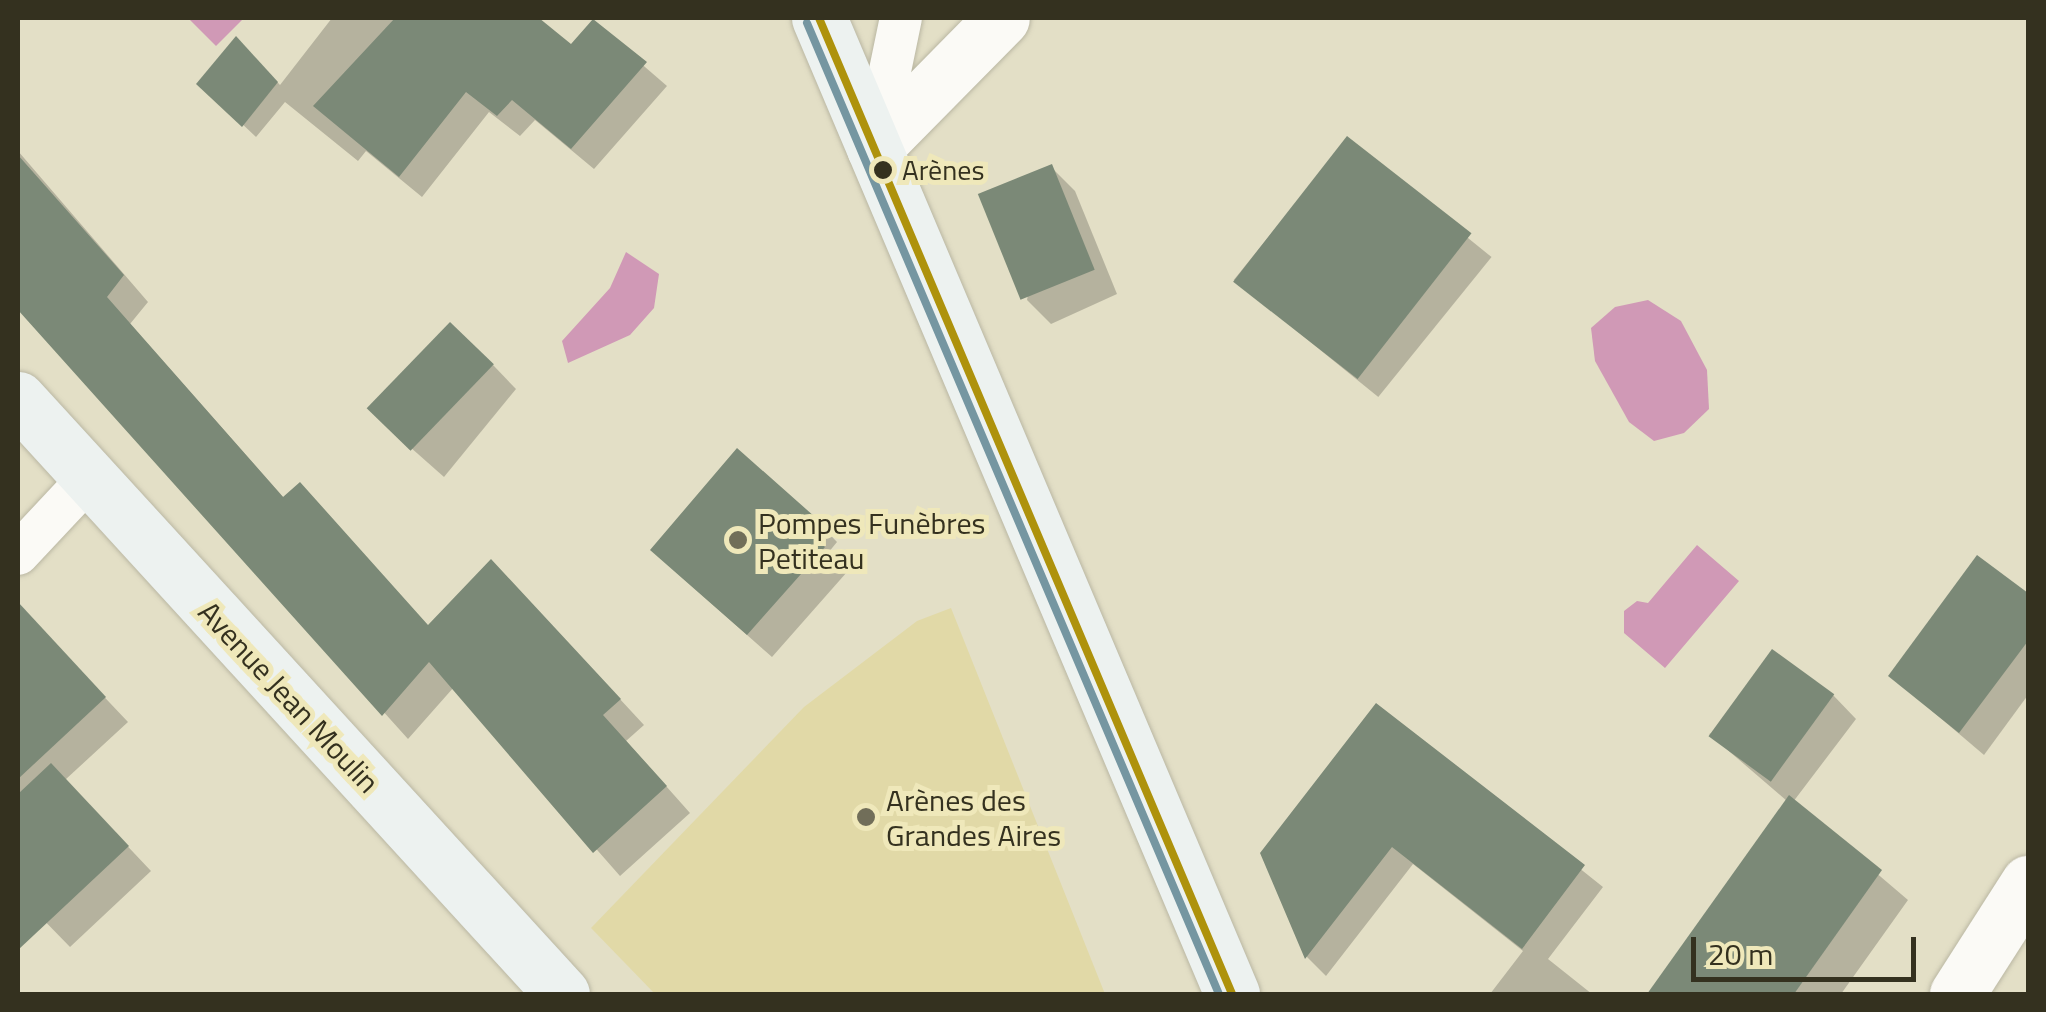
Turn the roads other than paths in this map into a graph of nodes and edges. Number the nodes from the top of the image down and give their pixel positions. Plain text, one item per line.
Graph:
1 (820, 18) edge
2 (902, 18) edge
3 (1002, 18) edge
4 (874, 148) junction
5 (18, 399) edge
6 (89, 478) junction
7 (18, 554) edge
8 (2028, 882) edge
9 (562, 994) edge
10 (1232, 994) edge
11 (1957, 994) edge

1 - 4 main road
2 - 4 lane
3 - 4 street
4 - 10 main road
5 - 6 main road, Avenue Jean Moulin
6 - 7 lane
6 - 9 main road, Avenue Jean Moulin
8 - 11 street

